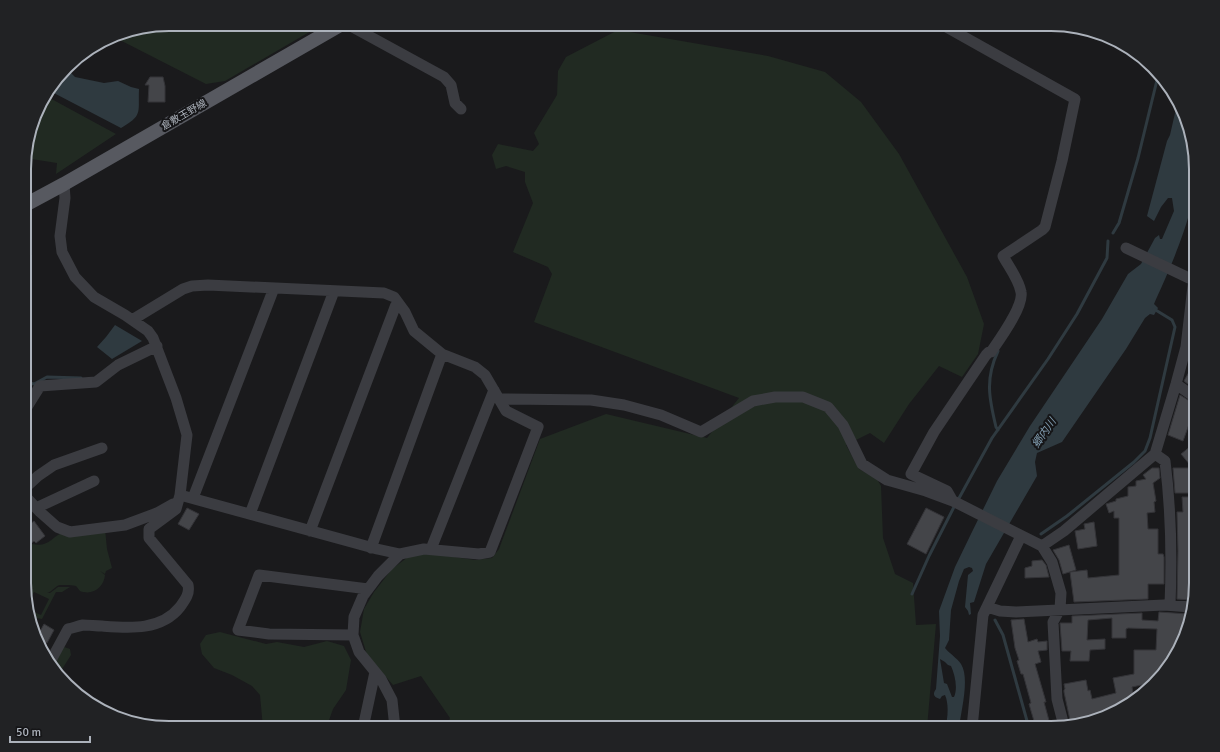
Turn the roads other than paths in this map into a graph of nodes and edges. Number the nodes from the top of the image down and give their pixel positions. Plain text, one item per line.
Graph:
1 (330, 31) edge
2 (360, 31) edge
3 (954, 31) edge
4 (461, 109) dead end
5 (64, 184) junction
6 (31, 202) edge
7 (1126, 248) dead end
8 (1188, 278) joint
9 (274, 288) junction
10 (334, 291) junction
11 (397, 302) junction
12 (132, 320) junction
13 (157, 346) junction
14 (442, 354) junction
15 (1176, 384) junction
16 (1189, 393) edge
17 (496, 394) junction
18 (31, 400) edge
19 (102, 448) dead end
20 (1154, 454) junction
21 (94, 481) dead end
22 (31, 482) edge
23 (179, 498) junction
24 (193, 498) junction
25 (31, 503) edge
26 (959, 503) junction
27 (36, 508) junction
28 (250, 514) junction
29 (310, 531) junction
30 (1020, 535) junction
31 (1042, 546) junction
32 (371, 548) junction
33 (431, 550) junction
34 (400, 554) junction
35 (368, 589) junction
36 (1170, 605) junction
37 (987, 606) junction
38 (1187, 606) edge
39 (1060, 609) junction
40 (354, 635) junction
41 (53, 657) edge
42 (375, 672) junction
43 (364, 721) edge
44 (394, 721) edge
45 (973, 721) edge
46 (1063, 721) edge

1 - 5 main road, 倉敷玉野線
2 - 4 street
3 - 26 street
5 - 6 main road, 倉敷玉野線
5 - 12 street
7 - 8 street
8 - 15 street
9 - 10 street
9 - 12 street
9 - 24 street
10 - 11 street
10 - 28 street
11 - 14 street
11 - 29 street
12 - 13 street
13 - 18 street
13 - 23 street
14 - 17 street
14 - 32 street
15 - 16 street
15 - 20 street
17 - 26 street
17 - 33 street
17 - 33 street
19 - 22 street
20 - 31 street
20 - 36 street
21 - 27 street
23 - 24 street
23 - 27 street
23 - 41 street
24 - 28 street
25 - 27 street
26 - 30 street
28 - 29 street
29 - 32 street
30 - 31 street
30 - 37 street
31 - 39 street
32 - 34 street
33 - 34 street
34 - 35 street
35 - 40 street
35 - 40 street
36 - 38 street
36 - 39 street
37 - 39 street
37 - 45 street
39 - 46 street
40 - 42 street
42 - 43 street
42 - 44 street

